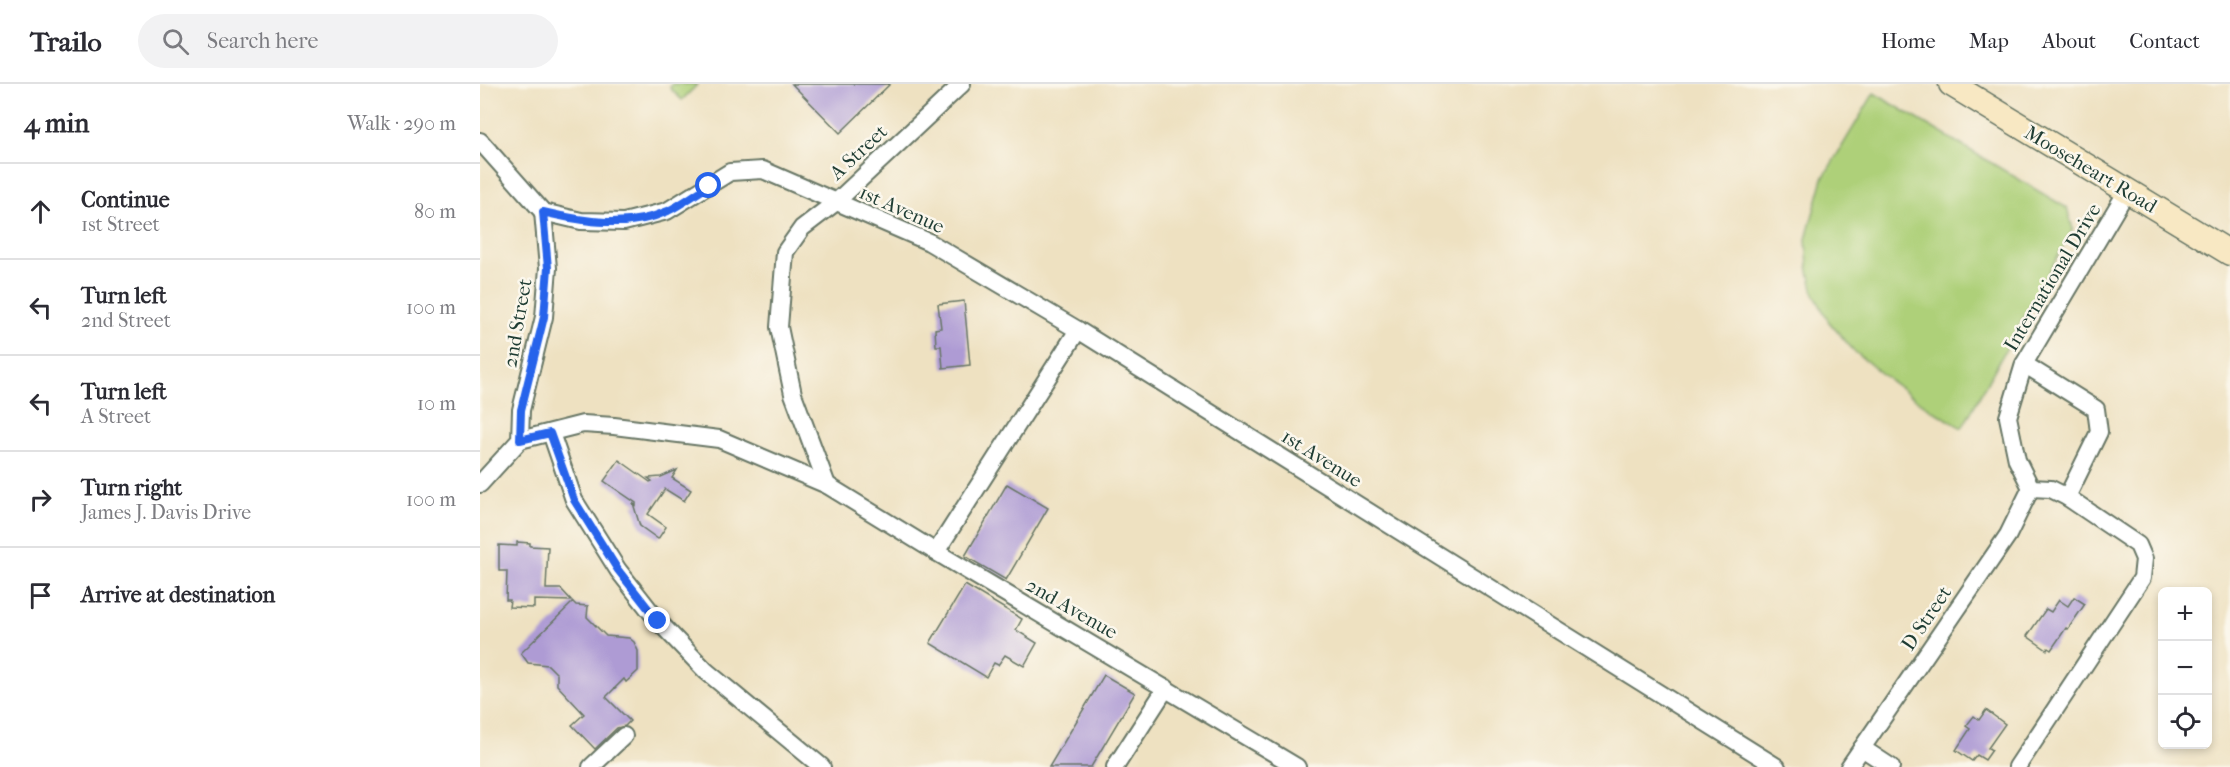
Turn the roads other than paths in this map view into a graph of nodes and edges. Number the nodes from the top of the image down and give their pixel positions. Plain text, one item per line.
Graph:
1 (962, 84) edge
2 (1951, 84) edge
3 (480, 141) edge
4 (2127, 191) junction
5 (836, 201) junction
6 (543, 212) junction
7 (2230, 254) edge
8 (1078, 330) junction
9 (2024, 364) junction
10 (550, 433) junction
11 (520, 440) junction
12 (480, 484) edge
13 (827, 485) junction
14 (2031, 488) junction
15 (2067, 497) junction
16 (936, 552) junction
17 (1166, 688) junction
18 (624, 736) dead end
19 (1862, 748) junction
20 (591, 767) edge
21 (822, 767) edge
22 (1115, 767) edge
23 (1297, 767) edge
24 (1777, 767) edge
25 (1849, 767) edge
26 (1891, 767) edge
27 (2017, 767) edge

1 - 5 street, A Street
2 - 4 main road, Mooseheart Road
3 - 6 street
4 - 7 main road, Mooseheart Road
4 - 9 street, International Drive
5 - 6 street, 1st Avenue
5 - 8 street, 1st Avenue
5 - 13 street, A Street
6 - 11 street, 2nd Street
8 - 16 street
8 - 24 street, 1st Avenue
9 - 14 street, International Drive
9 - 15 street
10 - 11 street
10 - 13 street, 2nd Avenue
10 - 21 street
11 - 12 street
13 - 16 street, 2nd Avenue
14 - 15 street
14 - 19 street, D Street
15 - 27 street
16 - 17 street, 2nd Avenue
17 - 22 street
17 - 23 street, 2nd Avenue
18 - 20 street
19 - 25 street, D Street
19 - 26 street

